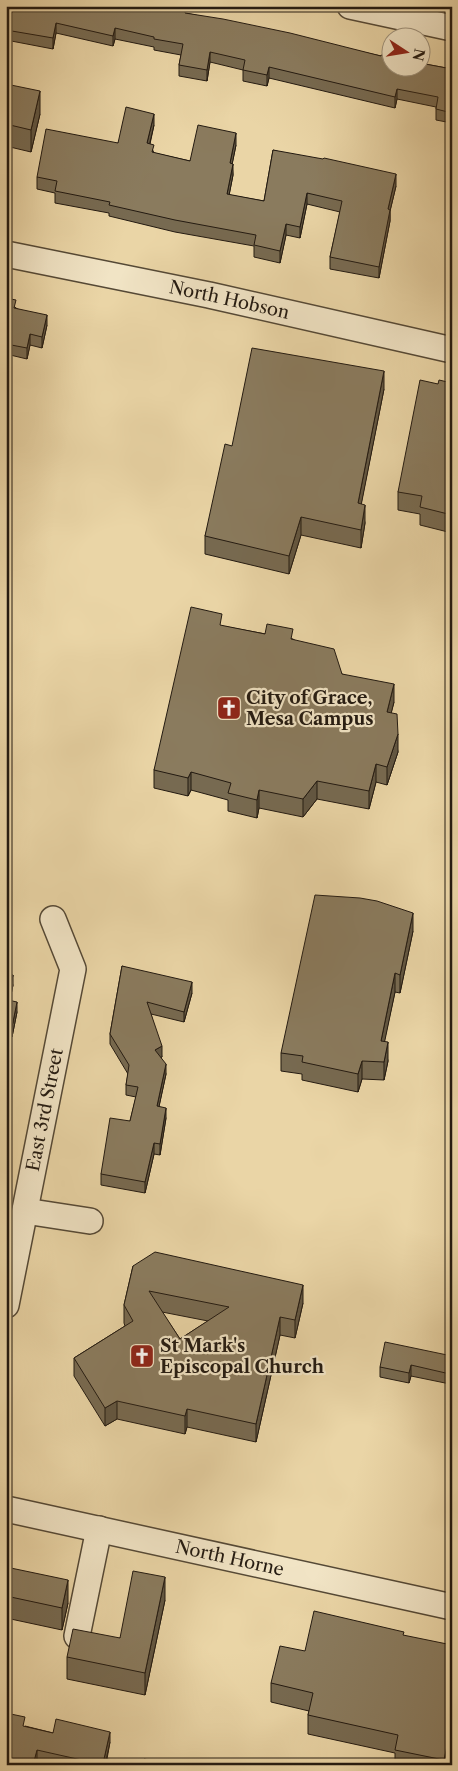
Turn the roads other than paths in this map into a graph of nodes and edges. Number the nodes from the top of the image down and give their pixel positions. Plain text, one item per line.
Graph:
1 (350, 6) edge
2 (452, 28) edge
3 (6, 254) edge
4 (452, 350) edge
5 (53, 919) dead end
6 (25, 1210) junction
7 (90, 1220) dead end
8 (6, 1304) edge
9 (6, 1509) edge
10 (99, 1529) junction
11 (452, 1607) edge
12 (77, 1636) edge

1 - 2 street
3 - 4 street, North Hobson
5 - 6 street, East 3rd Street
6 - 7 street
6 - 8 street, East 3rd Street
9 - 10 street, North Horne
10 - 11 street, North Horne
10 - 12 street

